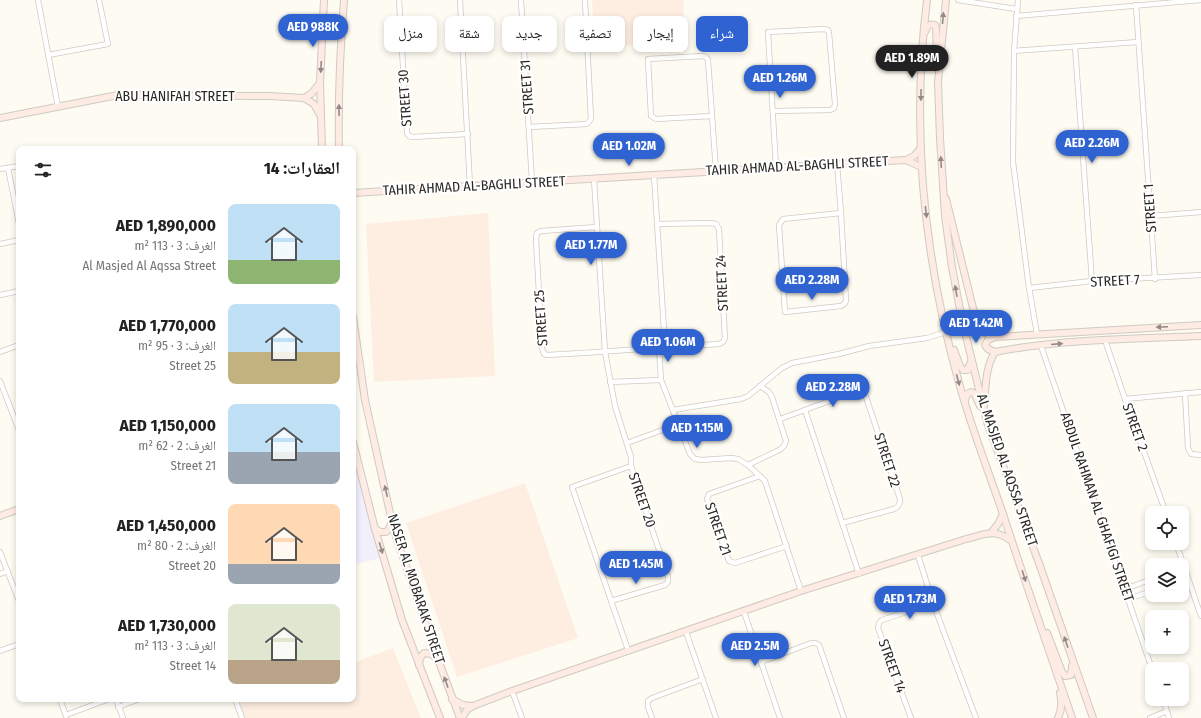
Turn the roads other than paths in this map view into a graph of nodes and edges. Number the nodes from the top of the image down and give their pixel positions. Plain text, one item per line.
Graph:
1 (38, 0) edge
2 (99, 0) edge
3 (324, 0) edge
4 (344, 0) edge
5 (399, 0) edge
6 (460, 0) edge
7 (521, 0) edge
8 (585, 0) edge
9 (927, 0) edge
10 (946, 0) edge
11 (958, 0) edge
12 (1018, 0) edge
13 (1201, 0) edge
14 (1136, 5) junction
15 (1016, 9) junction
16 (1016, 16) junction
17 (1138, 42) junction
18 (922, 47) junction
19 (1075, 47) junction
20 (1014, 52) junction
21 (48, 55) junction
22 (938, 82) junction
23 (320, 83) junction
24 (304, 98) junction
25 (58, 107) junction
26 (773, 111) junction
27 (320, 115) junction
28 (712, 116) junction
29 (0, 118) edge
30 (529, 127) junction
31 (468, 134) junction
32 (322, 146) edge
33 (339, 146) edge
34 (921, 148) junction
35 (906, 160) junction
36 (837, 164) junction
37 (921, 166) junction
38 (16, 167) edge
39 (8, 168) junction
40 (776, 168) junction
41 (0, 169) edge
42 (716, 171) junction
43 (654, 175) junction
44 (594, 179) junction
45 (532, 182) junction
46 (942, 185) junction
47 (470, 186) junction
48 (356, 193) edge
49 (16, 209) edge
50 (1201, 212) edge
51 (841, 213) junction
52 (1151, 216) junction
53 (657, 224) junction
54 (597, 227) junction
55 (16, 241) edge
56 (0, 244) edge
57 (1201, 276) edge
58 (1155, 279) junction
59 (1092, 281) junction
60 (1029, 288) junction
61 (16, 292) edge
62 (0, 295) edge
63 (1201, 325) edge
64 (946, 334) junction
65 (1037, 334) junction
66 (1201, 336) edge
67 (356, 338) edge
68 (995, 338) junction
69 (1105, 340) junction
70 (16, 346) edge
71 (665, 346) junction
72 (1041, 346) junction
73 (659, 348) junction
74 (635, 350) joint
75 (0, 352) edge
76 (605, 352) junction
77 (995, 352) junction
78 (971, 356) junction
79 (662, 380) junction
80 (0, 381) edge
81 (610, 382) junction
82 (760, 386) junction
83 (1201, 392) edge
84 (1185, 393) junction
85 (1125, 399) junction
86 (965, 402) junction
87 (673, 410) junction
88 (805, 410) junction
89 (984, 410) junction
90 (780, 419) junction
91 (16, 422) edge
92 (987, 422) junction
93 (678, 424) junction
94 (627, 443) junction
95 (356, 454) edge
96 (1200, 455) edge
97 (748, 464) junction
98 (631, 466) junction
99 (760, 476) junction
100 (1163, 506) edge
101 (16, 510) edge
102 (1003, 514) junction
103 (0, 516) edge
104 (392, 519) junction
105 (842, 523) junction
106 (375, 529) junction
107 (991, 533) junction
108 (1010, 540) junction
109 (787, 546) junction
110 (0, 552) edge
111 (918, 555) junction
112 (8, 571) junction
113 (0, 574) edge
114 (859, 574) junction
115 (1189, 581) edge
116 (1145, 582) edge
117 (1125, 589) junction
118 (801, 592) junction
119 (16, 593) edge
120 (1145, 593) edge
121 (1128, 599) junction
122 (611, 601) junction
123 (933, 603) junction
124 (744, 612) junction
125 (1037, 614) junction
126 (1201, 616) edge
127 (686, 632) junction
128 (16, 645) edge
129 (628, 650) junction
130 (0, 651) edge
131 (1052, 658) junction
132 (1072, 660) junction
133 (439, 662) junction
134 (761, 662) junction
135 (1150, 662) edge
136 (419, 666) junction
137 (703, 679) junction
138 (512, 691) junction
139 (452, 699) junction
140 (61, 702) edge
141 (102, 702) edge
142 (117, 702) edge
143 (131, 702) edge
144 (236, 702) edge
145 (473, 706) junction
146 (1165, 706) edge
147 (118, 707) junction
148 (1167, 711) junction
149 (67, 717) edge
150 (123, 718) edge
151 (242, 718) edge
152 (440, 718) edge
153 (461, 718) edge
154 (522, 718) edge
155 (652, 718) edge
156 (716, 718) edge
157 (780, 718) edge
158 (844, 718) edge
159 (911, 718) edge
160 (976, 718) edge
161 (1058, 718) edge
162 (1072, 718) edge
163 (1092, 718) edge
164 (1150, 718) edge
165 (1169, 718) edge

1 - 21 street
2 - 21 street
3 -> 23 street
33 -> 4 street
5 - 31 street, STREET 30
6 - 31 street
7 - 30 street, STREET 31
8 - 30 street, STREET 31
9 - 18 street, AL MASJED AL AQSSA STREET
22 -> 10 street, AL MASJED AL AQSSA STREET
11 - 15 street
12 - 15 street
13 - 14 street
14 - 16 street
14 - 17 street, STREET 1
15 - 16 street
16 - 20 street
17 - 19 street
17 - 52 street, STREET 1
18 - 22 street
18 -> 34 street, AL MASJED AL AQSSA STREET
19 - 20 street
19 - 59 street
20 - 60 street
21 - 25 street
46 -> 22 street, AL MASJED AL AQSSA STREET
23 - 24 street
23 - 27 street
24 - 25 street, ABU HANIFAH STREET
24 - 27 street
25 - 29 street, ABU HANIFAH STREET
26 - 26 street
26 - 40 street
27 - 32 street
28 - 28 street
28 - 42 street
30 - 45 street, STREET 31
31 - 47 street
34 - 35 street, TAHIR AHMAD AL-BAGHLI STREET
34 - 37 street, AL MASJED AL AQSSA STREET
35 - 36 street, TAHIR AHMAD AL-BAGHLI STREET
35 - 37 street, TAHIR AHMAD AL-BAGHLI STREET
36 - 40 street, TAHIR AHMAD AL-BAGHLI STREET
36 - 51 street
37 -> 64 street, AL MASJED AL AQSSA STREET
38 - 39 street
39 - 41 street
39 - 49 street
40 - 42 street, TAHIR AHMAD AL-BAGHLI STREET
42 - 43 street, TAHIR AHMAD AL-BAGHLI STREET
43 - 44 street, TAHIR AHMAD AL-BAGHLI STREET
43 - 53 street
44 - 45 street, TAHIR AHMAD AL-BAGHLI STREET
44 - 54 street
45 - 47 street, TAHIR AHMAD AL-BAGHLI STREET
46 - 68 street
78 -> 46 street, AL MASJED AL AQSSA STREET
47 - 48 street, TAHIR AHMAD AL-BAGHLI STREET
50 - 52 street
51 - 51 street
52 - 58 street, STREET 1
53 - 71 street
53 - 71 street, STREET 24
54 - 76 street
54 - 76 street, STREET 25
55 - 56 street
57 - 58 street, STREET 7
58 - 59 street, STREET 7
59 - 60 street, STREET 7
60 - 65 street
61 - 62 street
63 -> 65 street
64 - 78 street
64 - 82 street
64 -> 86 street, AL MASJED AL AQSSA STREET
65 - 68 street
66 - 69 street
104 -> 67 street, NASER AL MOBARAK STREET
68 - 77 street
72 -> 69 street
69 - 85 street, STREET 2
70 - 75 street
71 - 73 street, STREET 24
72 - 77 street
72 - 117 street, ABDUL RAHMAN AL GHAFIGI STREET
73 - 74 street, STREET 24
73 - 79 street
74 - 76 street, STREET 25
76 - 81 street
77 - 89 street
78 - 89 street, AL MASJED AL AQSSA STREET
79 - 81 street
79 - 87 street
80 - 91 street
81 - 94 street
82 - 87 street
82 - 90 street
83 - 84 street
84 - 85 street
84 - 96 street
85 - 100 street, STREET 2
86 - 92 street
86 - 102 street, AL MASJED AL AQSSA STREET
87 - 93 street
88 - 90 street
88 - 105 street
88 - 105 street, STREET 22
89 - 92 street, AL MASJED AL AQSSA STREET
90 - 97 street
132 -> 92 street, AL MASJED AL AQSSA STREET
93 - 94 street
93 - 97 street
94 - 98 street
95 - 106 street, NASER AL MOBARAK STREET
97 - 99 street
98 - 122 street, STREET 20
98 - 122 street, STREET 20
99 - 109 street
99 - 109 street, STREET 21
101 - 103 street
102 - 107 street
102 - 108 street, AL MASJED AL AQSSA STREET
104 - 106 street
104 - 133 street, NASER AL MOBARAK STREET
105 - 114 street
106 -> 136 street, NASER AL MOBARAK STREET
107 - 108 street
107 - 111 street
108 -> 125 street, AL MASJED AL AQSSA STREET
109 - 118 street
110 - 112 street
111 - 114 street
111 - 123 street
112 - 113 street
112 - 119 street
114 - 118 street
115 - 126 street
116 - 117 street
117 - 121 street, ABDUL RAHMAN AL GHAFIGI STREET
118 - 124 street
120 - 121 street
121 - 135 street, ABDUL RAHMAN AL GHAFIGI STREET
122 - 129 street, STREET 20
123 - 159 street, STREET 14
123 - 160 street
124 - 127 street
124 - 134 street
125 - 131 street, AL MASJED AL AQSSA STREET
125 - 132 street
127 - 129 street
127 - 137 street
128 - 130 street
129 - 138 street
131 - 161 street
131 - 162 street, AL MASJED AL AQSSA STREET
132 - 163 street, AL MASJED AL AQSSA STREET
133 - 136 street
139 -> 133 street, NASER AL MOBARAK STREET
134 - 157 street
134 - 158 street
136 - 152 street, NASER AL MOBARAK STREET
137 - 155 street
137 - 156 street
138 - 145 street
138 - 154 street
139 - 145 street
139 - 153 street, NASER AL MOBARAK STREET
140 - 149 street
141 - 149 street
142 - 147 street
143 - 147 street
144 - 151 street
145 - 153 street
146 - 148 street
147 - 150 street
148 - 164 street
148 - 165 street

